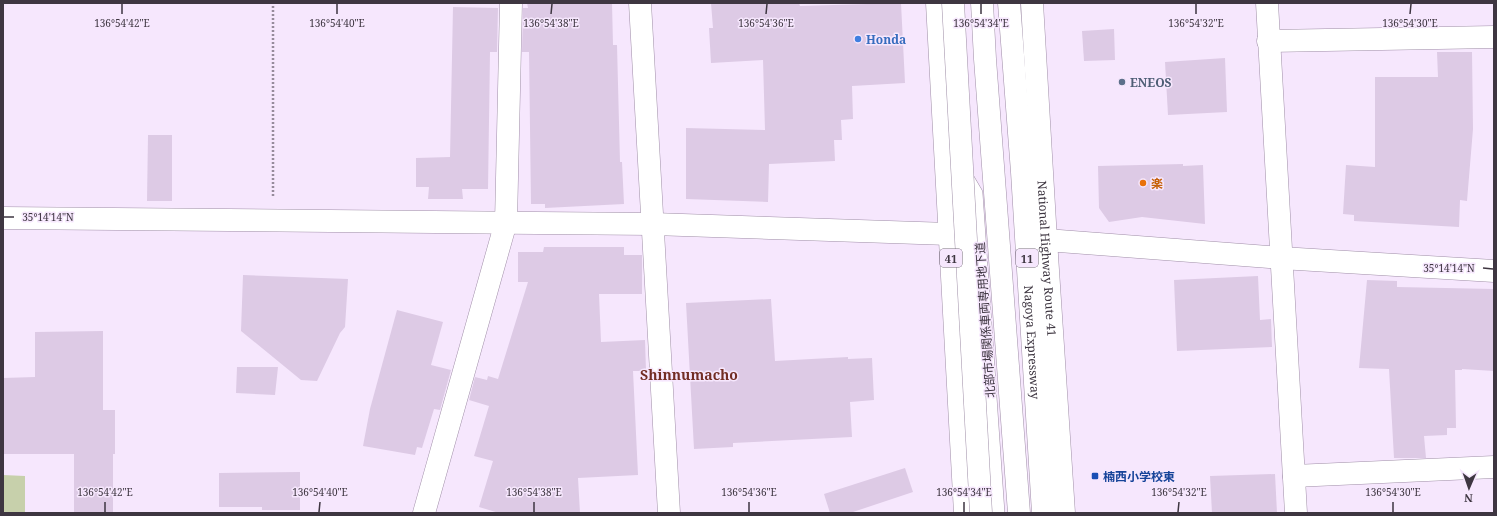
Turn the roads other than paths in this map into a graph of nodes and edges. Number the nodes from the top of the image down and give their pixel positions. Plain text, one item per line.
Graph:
1 (511, 3) edge
2 (640, 3) edge
3 (937, 3) edge
4 (953, 3) edge
5 (982, 3) edge
6 (1009, 3) edge
7 (1032, 3) edge
8 (1266, 3) edge
9 (1494, 38) edge
10 (1268, 41) junction
11 (944, 135) junction
12 (3, 218) edge
13 (506, 222) junction
14 (653, 224) junction
15 (949, 234) junction
16 (1046, 240) junction
17 (1281, 258) junction
18 (1494, 271) edge
19 (1494, 467) edge
20 (1294, 476) junction
21 (424, 513) edge
22 (669, 513) edge
23 (965, 513) edge
24 (980, 513) edge
25 (998, 513) edge
26 (1019, 513) edge
27 (1043, 513) edge
28 (1064, 513) edge
29 (1296, 513) edge

1 - 13 main road
2 - 14 main road
3 - 11 main road, 41
4 - 24 main road, bridge
5 - 26 main road
6 - 27 main road, Nagoya Expressway / 11
7 - 16 main road, National Highway Route 41
8 - 10 main road
9 - 10 main road
10 - 17 main road
11 - 15 main road, 41
11 - 25 lane, 北部市場関係車両専用地下道
12 - 13 main road
13 - 14 main road
13 - 21 main road
14 - 15 main road
14 - 22 main road
15 - 23 main road, 41
16 - 17 main road
16 - 28 main road, National Highway Route 41
17 - 18 main road
17 - 20 main road
19 - 20 main road
20 - 29 main road

